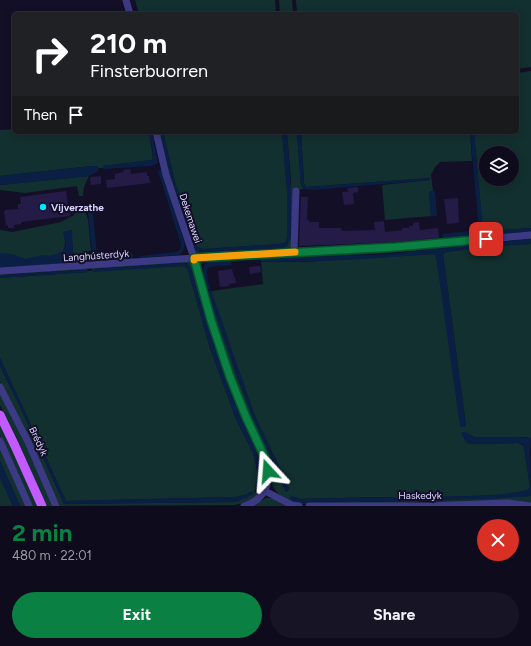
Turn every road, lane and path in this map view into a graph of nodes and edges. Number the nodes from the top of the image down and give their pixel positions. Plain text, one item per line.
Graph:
1 (126, 0) edge
2 (129, 12) edge
3 (156, 134) edge
4 (296, 191) dead end
5 (531, 235) edge
6 (294, 252) junction
7 (194, 258) junction
8 (0, 271) edge
9 (0, 387) edge
10 (0, 415) edge
11 (0, 441) edge
12 (265, 491) junction
13 (29, 506) edge
14 (42, 506) edge
15 (56, 506) edge
16 (244, 506) edge
17 (299, 506) edge
18 (309, 506) edge
19 (531, 506) edge

1 - 2 street
3 - 7 street, Dekemawei
4 - 6 street
5 - 6 street, Langhústerdyk
6 - 7 street, Langhústerdyk
7 - 8 street, Langhústerdyk
7 - 12 street, Dekemawei
9 - 15 street, Brédyk
10 - 14 main road
11 - 13 street
12 - 16 street
12 - 17 street
18 - 19 street, Haskedyk

